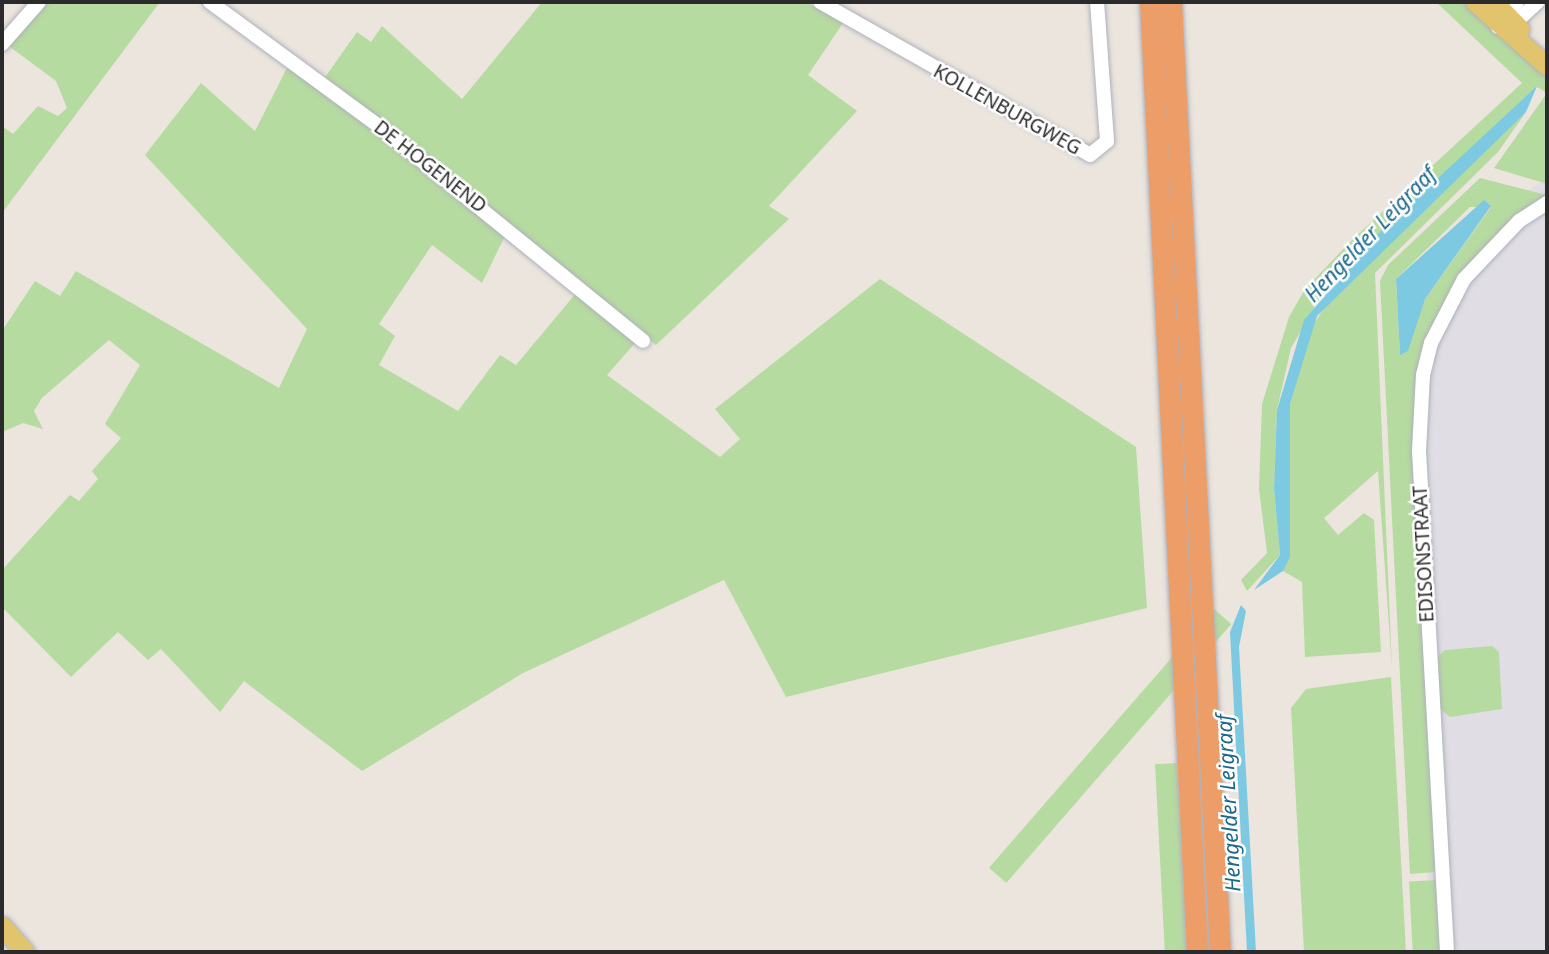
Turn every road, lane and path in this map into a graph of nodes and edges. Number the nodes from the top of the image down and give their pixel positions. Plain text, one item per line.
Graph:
1 (39, 2) edge
2 (210, 2) edge
3 (820, 2) edge
4 (1097, 2) edge
5 (1150, 2) edge
6 (1171, 2) edge
7 (1475, 2) edge
8 (1538, 2) edge
9 (1505, 14) edge
10 (2, 44) edge
11 (1547, 51) edge
12 (1547, 66) edge
13 (1547, 203) edge
14 (643, 341) dead end
15 (2, 926) edge
16 (25, 952) edge
17 (1197, 952) edge
18 (1220, 952) edge
19 (1447, 952) edge

1 - 10 street
2 - 14 street, DE HOGENEND
3 - 4 street, KOLLENBURGWEG
5 - 17 highway
6 - 18 highway
7 - 9 main road
8 - 9 street
9 - 11 main road
9 - 12 main road
13 - 19 street, EDISONSTRAAT
15 - 16 main road

